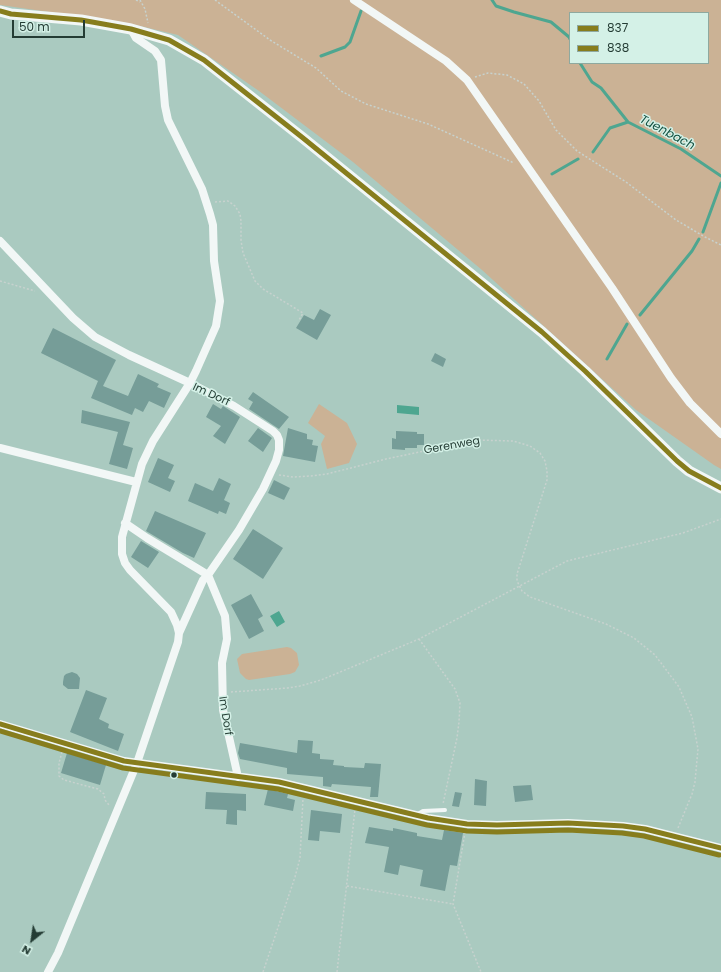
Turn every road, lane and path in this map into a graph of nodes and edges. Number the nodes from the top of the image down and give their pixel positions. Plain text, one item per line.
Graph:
1 (136, 0) edge
2 (215, 0) edge
3 (354, 0) edge
4 (140, 1) edge
5 (0, 11) edge
6 (131, 29) junction
7 (147, 33) junction
8 (467, 80) junction
9 (530, 171) junction
10 (208, 205) junction
11 (0, 241) edge
12 (721, 245) edge
13 (0, 281) edge
14 (50, 294) junction
15 (299, 320) dead end
16 (190, 383) junction
17 (721, 434) edge
18 (0, 448) edge
19 (272, 473) junction
20 (136, 482) junction
21 (721, 488) edge
22 (721, 518) edge
23 (125, 523) junction
24 (208, 575) junction
25 (519, 586) junction
26 (179, 633) junction
27 (419, 639) junction
28 (222, 692) junction
29 (0, 724) edge
30 (65, 744) junction
31 (137, 763) junction
32 (238, 777) junction
33 (304, 788) junction
34 (356, 801) junction
35 (118, 809) junction
36 (444, 810) joint
37 (416, 816) junction
38 (467, 824) junction
39 (675, 836) junction
40 (721, 848) edge
41 (347, 886) junction
42 (453, 904) junction
43 (48, 972) edge
44 (263, 972) edge
45 (337, 972) edge
46 (481, 972) edge

1 - 4 path
2 - 9 path
3 - 8 street
4 - 7 path
5 - 6 street
6 - 7 street
6 - 10 street
7 - 21 street
8 - 9 street
8 - 12 path
9 - 17 street
10 - 15 path
10 - 16 street
11 - 14 street
13 - 14 path
14 - 16 street
16 - 19 street, Im Dorf
16 - 20 street, Im Dorf
18 - 20 street
19 - 24 street, Im Dorf
19 - 25 path, Gerenweg
20 - 23 street, Im Dorf
22 - 25 path
23 - 24 street
23 - 26 street, Im Dorf
24 - 26 street
24 - 28 street, Im Dorf
25 - 27 path
25 - 39 path
26 - 31 street
27 - 28 path
27 - 36 path
28 - 32 street, Im Dorf
29 - 30 street
30 - 31 street
30 - 35 path
31 - 32 street
31 - 35 street
32 - 33 street
33 - 34 street
33 - 44 path
34 - 37 street
34 - 41 path
35 - 43 street
36 - 37 lane
37 - 38 street
38 - 39 street
38 - 42 path
39 - 40 street
41 - 42 path
41 - 45 path
42 - 46 path

